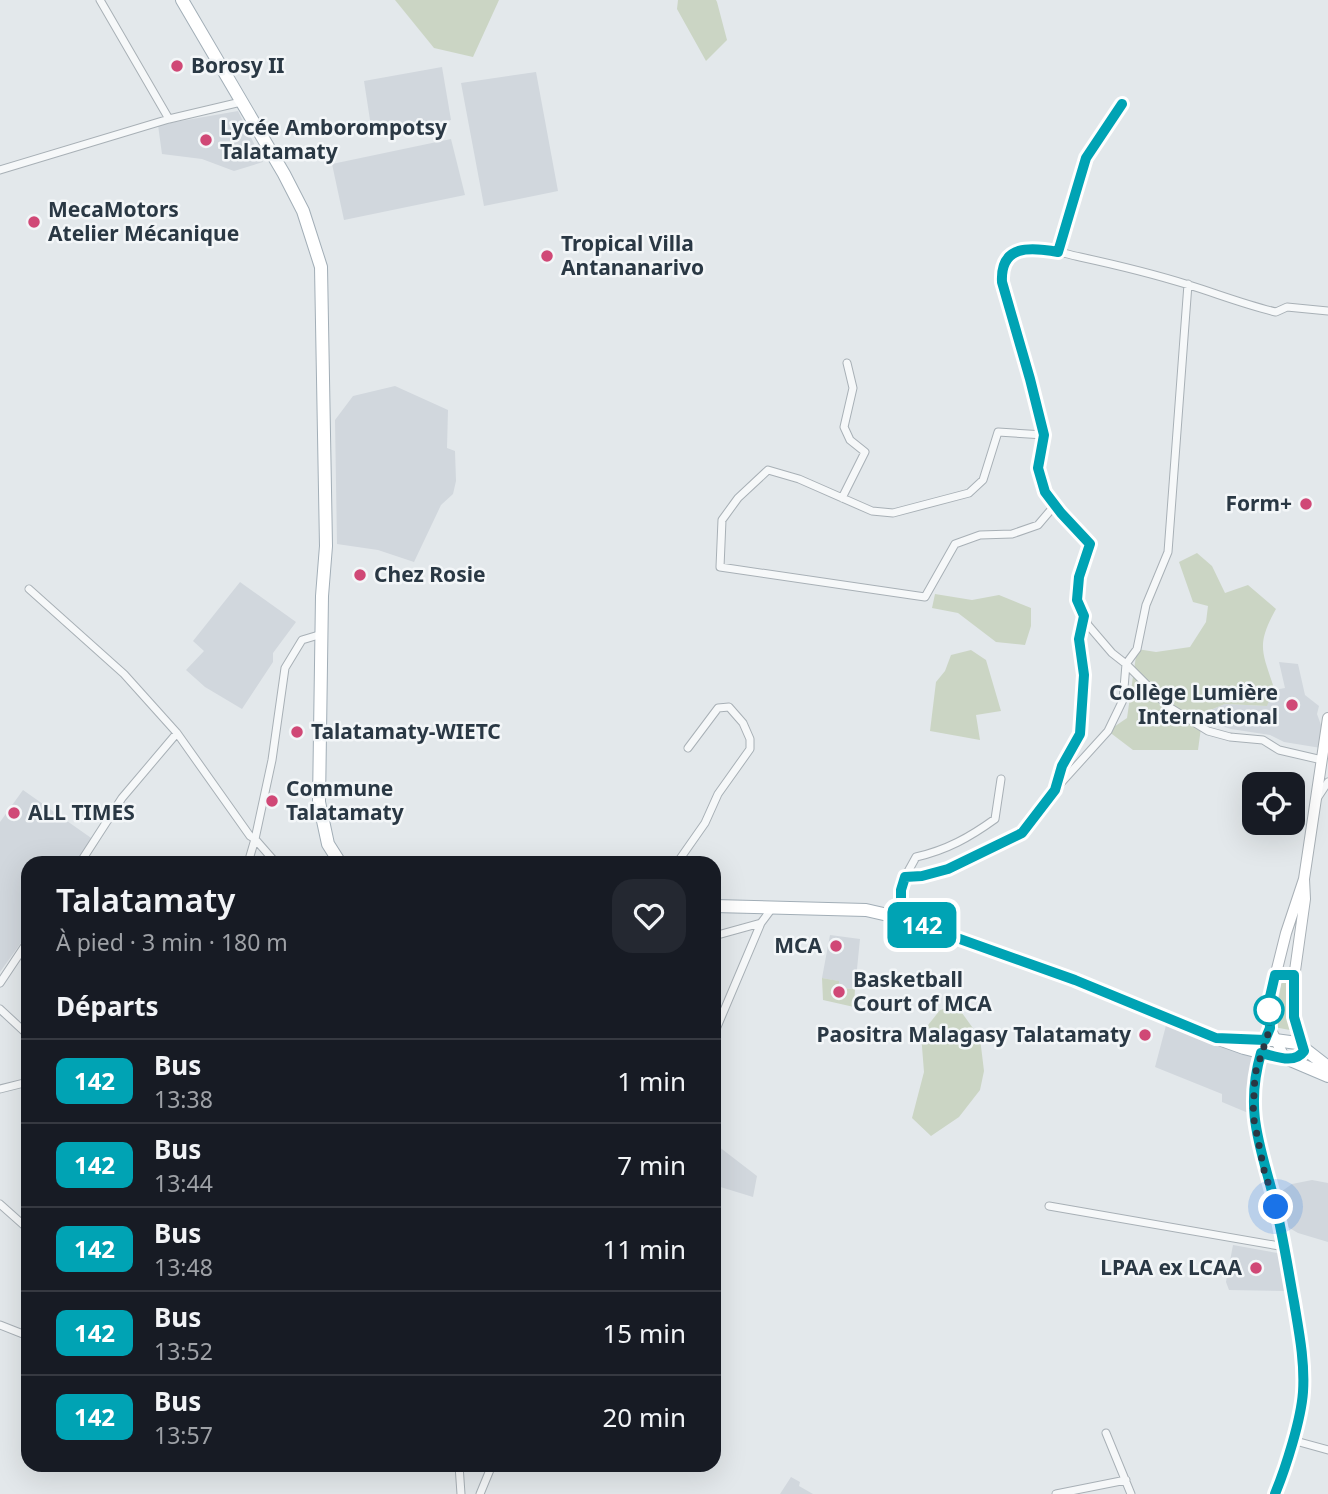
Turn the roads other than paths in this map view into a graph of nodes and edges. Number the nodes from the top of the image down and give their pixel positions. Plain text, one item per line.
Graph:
1 (100, 0) edge
2 (182, 0) edge
3 (241, 102) junction
4 (1122, 104) dead end
5 (169, 119) junction
6 (0, 170) edge
7 (1058, 252) junction
8 (1188, 285) junction
9 (1328, 311) edge
10 (847, 363) dead end
11 (1044, 435) junction
12 (842, 498) junction
13 (1055, 505) junction
14 (29, 589) dead end
15 (1084, 616) junction
16 (322, 634) junction
17 (1126, 664) junction
18 (1328, 718) edge
19 (177, 733) junction
20 (688, 748) dead end
21 (1322, 760) junction
22 (1001, 779) dead end
23 (1328, 782) edge
24 (1055, 790) junction
25 (1317, 797) junction
26 (255, 839) junction
27 (85, 856) edge
28 (250, 856) edge
29 (270, 856) edge
30 (336, 856) edge
31 (682, 856) edge
32 (905, 877) junction
33 (1304, 879) junction
34 (721, 906) edge
35 (773, 906) junction
36 (901, 918) junction
37 (761, 923) junction
38 (721, 934) edge
39 (21, 952) edge
40 (1275, 975) junction
41 (1294, 975) junction
42 (0, 983) edge
43 (0, 1009) edge
44 (721, 1017) edge
45 (21, 1028) edge
46 (1268, 1040) junction
47 (1304, 1048) junction
48 (1288, 1059) junction
49 (1328, 1067) edge
50 (1328, 1076) edge
51 (21, 1084) edge
52 (0, 1089) edge
53 (0, 1204) edge
54 (1049, 1206) dead end
55 (21, 1223) edge
56 (1285, 1247) junction
57 (0, 1325) edge
58 (21, 1333) edge
59 (1106, 1433) dead end
60 (1292, 1440) junction
61 (1328, 1450) edge
62 (459, 1472) edge
63 (489, 1472) edge
64 (1126, 1480) junction
65 (461, 1494) edge
66 (480, 1494) edge
67 (1055, 1494) edge
68 (1131, 1494) edge
69 (1275, 1494) edge

1 - 5 street
2 - 3 main road
3 - 5 street
3 - 16 main road
4 - 7 street
5 - 6 street
7 - 8 street
7 - 11 street
8 - 9 street
8 - 17 street
10 - 12 street
11 - 12 street
11 - 13 street
12 - 13 street
13 - 15 street
14 - 19 street
15 - 17 street
15 - 24 street
16 - 26 street
16 - 30 main road
17 - 21 street
17 - 24 street
18 - 21 main road
19 - 26 street
19 - 27 street
20 - 31 street
21 - 25 main road
22 - 32 street
23 - 25 street
24 - 32 street
25 - 33 main road
26 - 28 street
26 - 29 street
32 - 36 street
33 - 40 main road
33 - 41 main road
34 - 35 main road
35 - 36 main road
35 - 37 street
36 - 46 main road
37 - 38 street
37 - 44 street
39 - 42 street
40 - 41 main road
40 - 46 main road
41 - 47 main road
43 - 45 street
46 - 47 main road
46 - 48 main road
46 - 56 street
47 - 48 main road
47 - 49 main road
48 - 50 main road
51 - 52 street
53 - 55 street
54 - 56 street
56 - 60 street
57 - 58 street
59 - 64 street
60 - 61 street
60 - 69 street
62 - 65 street
63 - 66 street
64 - 67 street
64 - 68 street

